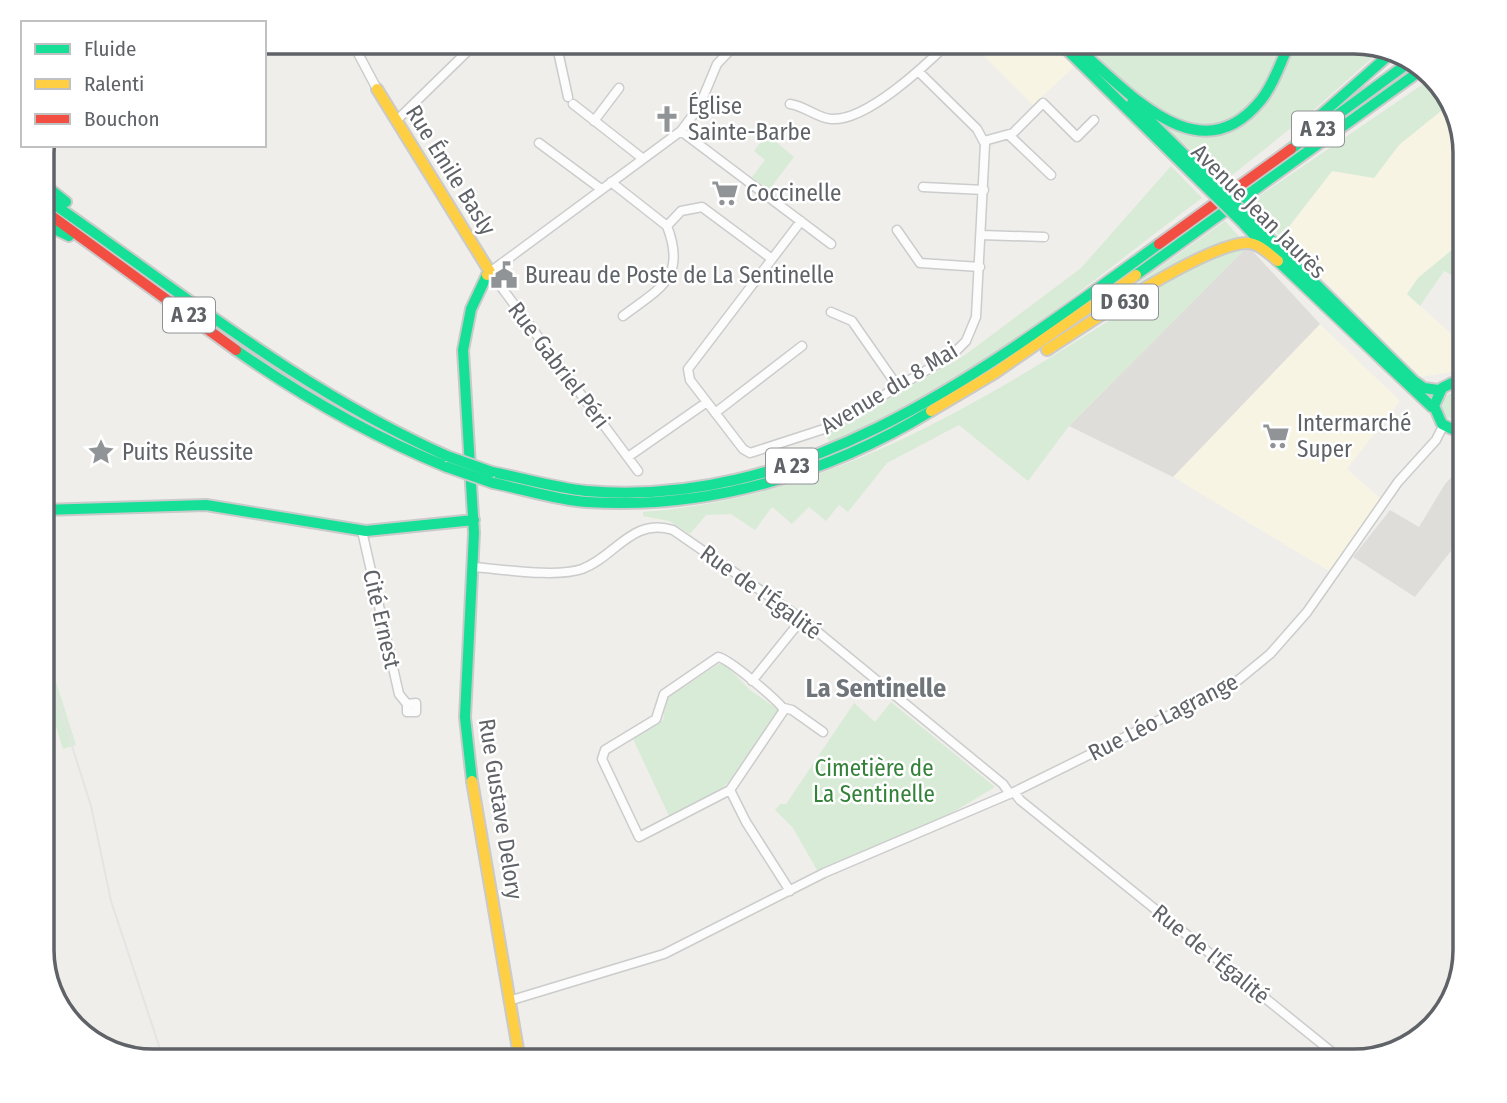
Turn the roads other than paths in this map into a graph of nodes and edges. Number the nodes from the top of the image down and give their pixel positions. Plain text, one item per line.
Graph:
1 (358, 54) edge
2 (465, 54) edge
3 (559, 54) edge
4 (727, 54) edge
5 (937, 54) edge
6 (1072, 54) edge
7 (1085, 54) edge
8 (1284, 54) edge
9 (1384, 60) edge
10 (1094, 63) junction
11 (1402, 68) edge
12 (919, 72) junction
13 (1414, 75) edge
14 (619, 88) dead end
15 (377, 89) joint
16 (790, 104) dead end
17 (397, 120) junction
18 (1094, 120) dead end
19 (594, 121) junction
20 (681, 131) junction
21 (1009, 135) junction
22 (984, 141) junction
23 (539, 143) dead end
24 (642, 158) junction
25 (1051, 175) dead end
26 (1204, 179) junction
27 (611, 182) junction
28 (923, 187) dead end
29 (601, 189) junction
30 (984, 190) junction
31 (54, 192) edge
32 (1225, 196) junction
33 (54, 204) edge
34 (54, 217) edge
35 (801, 221) junction
36 (1246, 221) junction
37 (667, 226) junction
38 (54, 229) edge
39 (897, 230) dead end
40 (981, 235) junction
41 (1044, 237) dead end
42 (831, 244) dead end
43 (107, 254) junction
44 (772, 259) junction
45 (1278, 261) junction
46 (141, 266) junction
47 (980, 267) junction
48 (490, 272) junction
49 (831, 312) dead end
50 (623, 316) dead end
51 (802, 346) dead end
52 (1453, 383) edge
53 (898, 387) junction
54 (975, 388) junction
55 (1438, 390) junction
56 (707, 402) junction
57 (1432, 407) junction
58 (715, 413) junction
59 (1448, 428) junction
60 (1453, 428) edge
61 (1453, 430) edge
62 (628, 457) junction
63 (447, 462) junction
64 (638, 471) dead end
65 (492, 477) junction
66 (54, 509) edge
67 (474, 520) junction
68 (362, 531) junction
69 (472, 567) junction
70 (802, 620) junction
71 (752, 681) junction
72 (407, 704) dead end
73 (784, 709) junction
74 (823, 732) dead end
75 (730, 790) junction
76 (1012, 793) junction
77 (790, 891) junction
78 (512, 1000) junction
79 (518, 1049) edge
80 (1328, 1049) edge

1 - 15 street
2 - 17 street
3 - 19 street
4 - 20 street
5 - 12 street
6 - 26 main road, Avenue Jean Jaurès / D 630
7 - 10 main road, Avenue Jean Jaurès / D 630
8 - 10 main road
9 - 32 main road
10 - 26 main road, Avenue Jean Jaurès / D 630
11 - 32 main road, A 23
12 - 16 street
12 - 22 street
13 - 54 main road, A 23
14 - 19 street
15 - 17 main road, Rue Émile Basly
17 - 48 main road, Rue Émile Basly
18 - 21 street
19 - 24 street
20 - 24 street
20 - 35 street
21 - 22 street
21 - 25 street
22 - 30 street, Avenue du 8 Mai
23 - 29 street
24 - 27 street
26 - 36 main road, Avenue Jean Jaurès / D 630, bridge
27 - 29 street
27 - 37 street
28 - 30 street
29 - 48 street
30 - 40 street, Avenue du 8 Mai
31 - 46 main road
32 - 65 main road, A 23
33 - 46 main road, A 23
34 - 43 main road, A 23
35 - 42 street
35 - 44 street, Avenue du 8 Mai
36 - 45 main road, Avenue Jean Jaurès / D 630
36 - 55 main road, Avenue Jean Jaurès / D 630
37 - 44 street
37 - 50 street
38 - 43 main road
39 - 47 street
40 - 41 street
40 - 47 street, Avenue du 8 Mai
43 - 63 main road, A 23
44 - 56 street, Avenue du 8 Mai
45 - 54 main road, D 630
45 - 57 main road, Avenue Jean Jaurès / D 630
46 - 63 main road, A 23
47 - 53 street, Avenue du 8 Mai
48 - 62 street, Rue Gabriel Péri
48 - 67 main road, Rue Gustave Delory
49 - 53 street
51 - 58 street
52 - 55 main road
53 - 58 street, Avenue du 8 Mai
54 - 65 main road, A 23
55 - 57 main road
56 - 58 street, Avenue du 8 Mai
56 - 62 street
57 - 59 main road, Avenue Jean Jaurès
59 - 60 main road
59 - 61 main road
59 - 76 street, Rue Léo Lagrange
62 - 64 street, Rue Gabriel Péri
63 - 65 main road, A 23, bridge
66 - 68 main road
67 - 68 main road
67 - 69 main road, Rue Gustave Delory
68 - 72 street, Cité Ernest
69 - 70 street, Rue de l'Égalité
69 - 78 main road, Rue Gustave Delory
70 - 71 street
70 - 76 street, Rue de l'Égalité
71 - 73 street
71 - 75 street
73 - 74 street
73 - 75 street
75 - 77 street
76 - 77 street, Rue Léo Lagrange
76 - 80 street, Rue de l'Égalité
77 - 78 street, Rue Léo Lagrange
78 - 79 main road, Rue Gustave Delory

